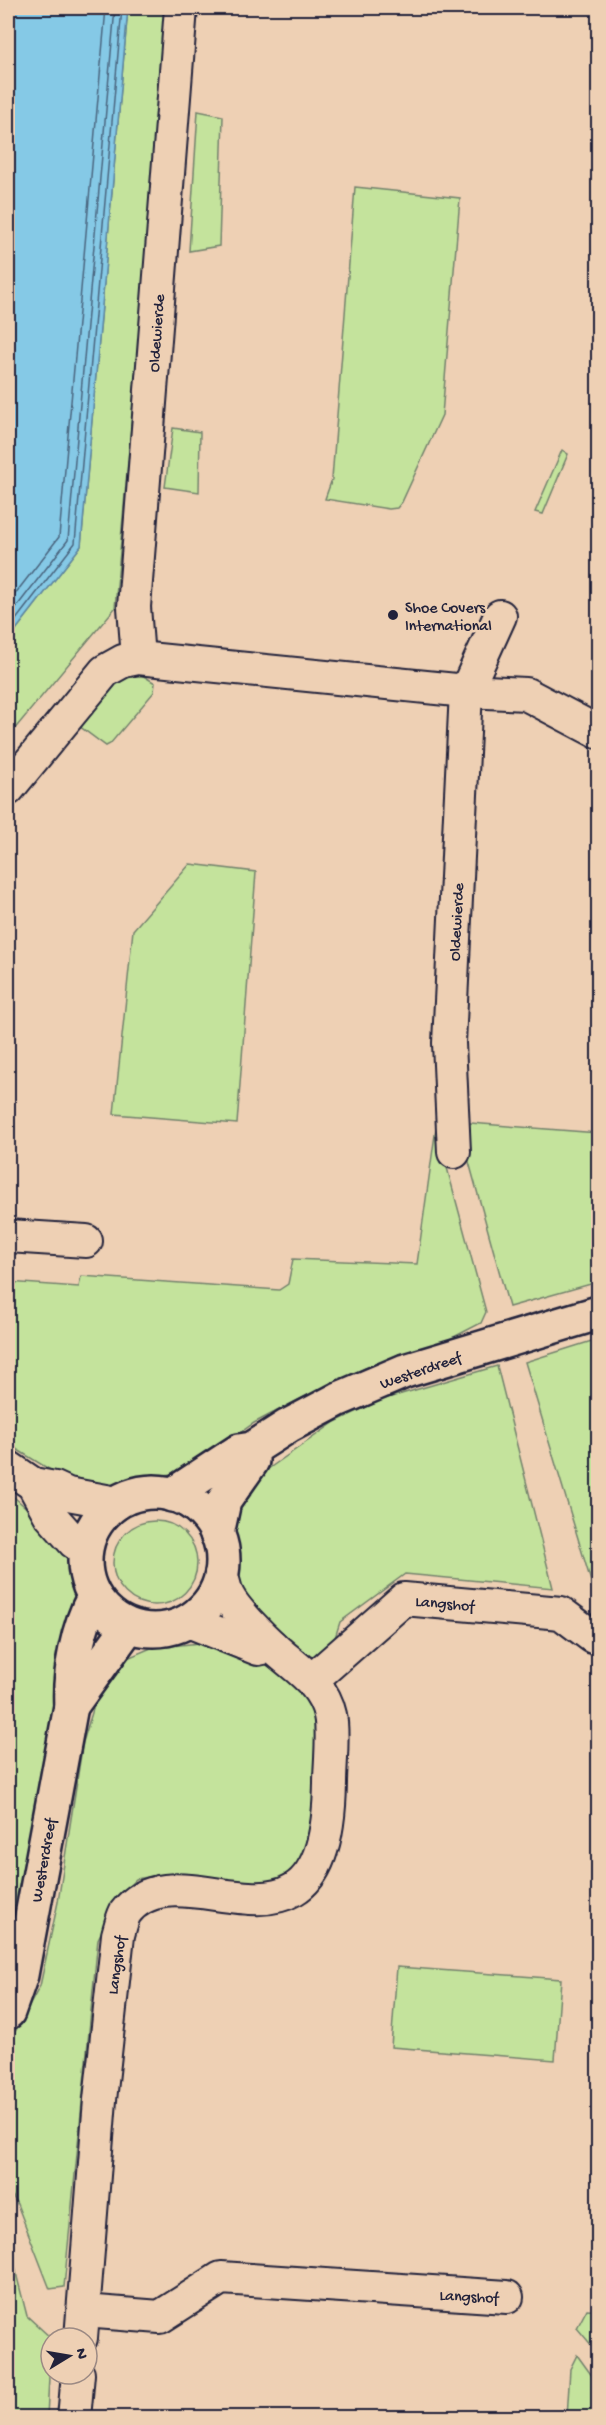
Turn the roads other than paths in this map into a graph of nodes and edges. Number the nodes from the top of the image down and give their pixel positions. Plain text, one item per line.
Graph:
1 (181, 8) edge
2 (500, 616) dead end
3 (138, 658) junction
4 (466, 691) junction
5 (598, 732) edge
6 (8, 789) edge
7 (454, 1152) dead end
8 (8, 1236) edge
9 (86, 1241) dead end
10 (598, 1313) edge
11 (252, 1449) junction
12 (8, 1467) edge
13 (33, 1484) junction
14 (172, 1495) junction
15 (117, 1503) junction
16 (217, 1534) junction
17 (85, 1550) junction
18 (221, 1574) junction
19 (94, 1597) junction
20 (188, 1621) junction
21 (129, 1626) junction
22 (598, 1638) edge
23 (272, 1646) junction
24 (313, 1679) junction
25 (71, 1706) junction
26 (8, 2012) edge
27 (507, 2297) dead end
28 (83, 2325) edge
29 (77, 2386) edge
30 (74, 2418) edge

1 - 3 street, Oldewierde
2 - 4 street, Oldewierde
3 - 4 street
3 - 6 street
4 - 5 street
4 - 7 street, Oldewierde
8 - 9 street
10 - 11 main road, Westerdreef
11 - 14 main road, Westerdreef
11 - 16 main road
12 - 13 street
13 - 15 street
13 - 17 street
14 - 15 main road
14 - 16 main road
15 - 17 main road
16 - 18 main road
17 - 19 main road
18 - 20 main road
18 - 23 street, Langshof
19 - 21 main road
19 - 25 main road, Westerdreef
20 - 21 main road
20 - 23 street
21 - 25 main road, Westerdreef
22 - 24 street, Langshof
23 - 24 street, Langshof
24 - 28 street, Langshof
25 - 26 main road, Westerdreef
27 - 28 street, Langshof
29 - 30 street

